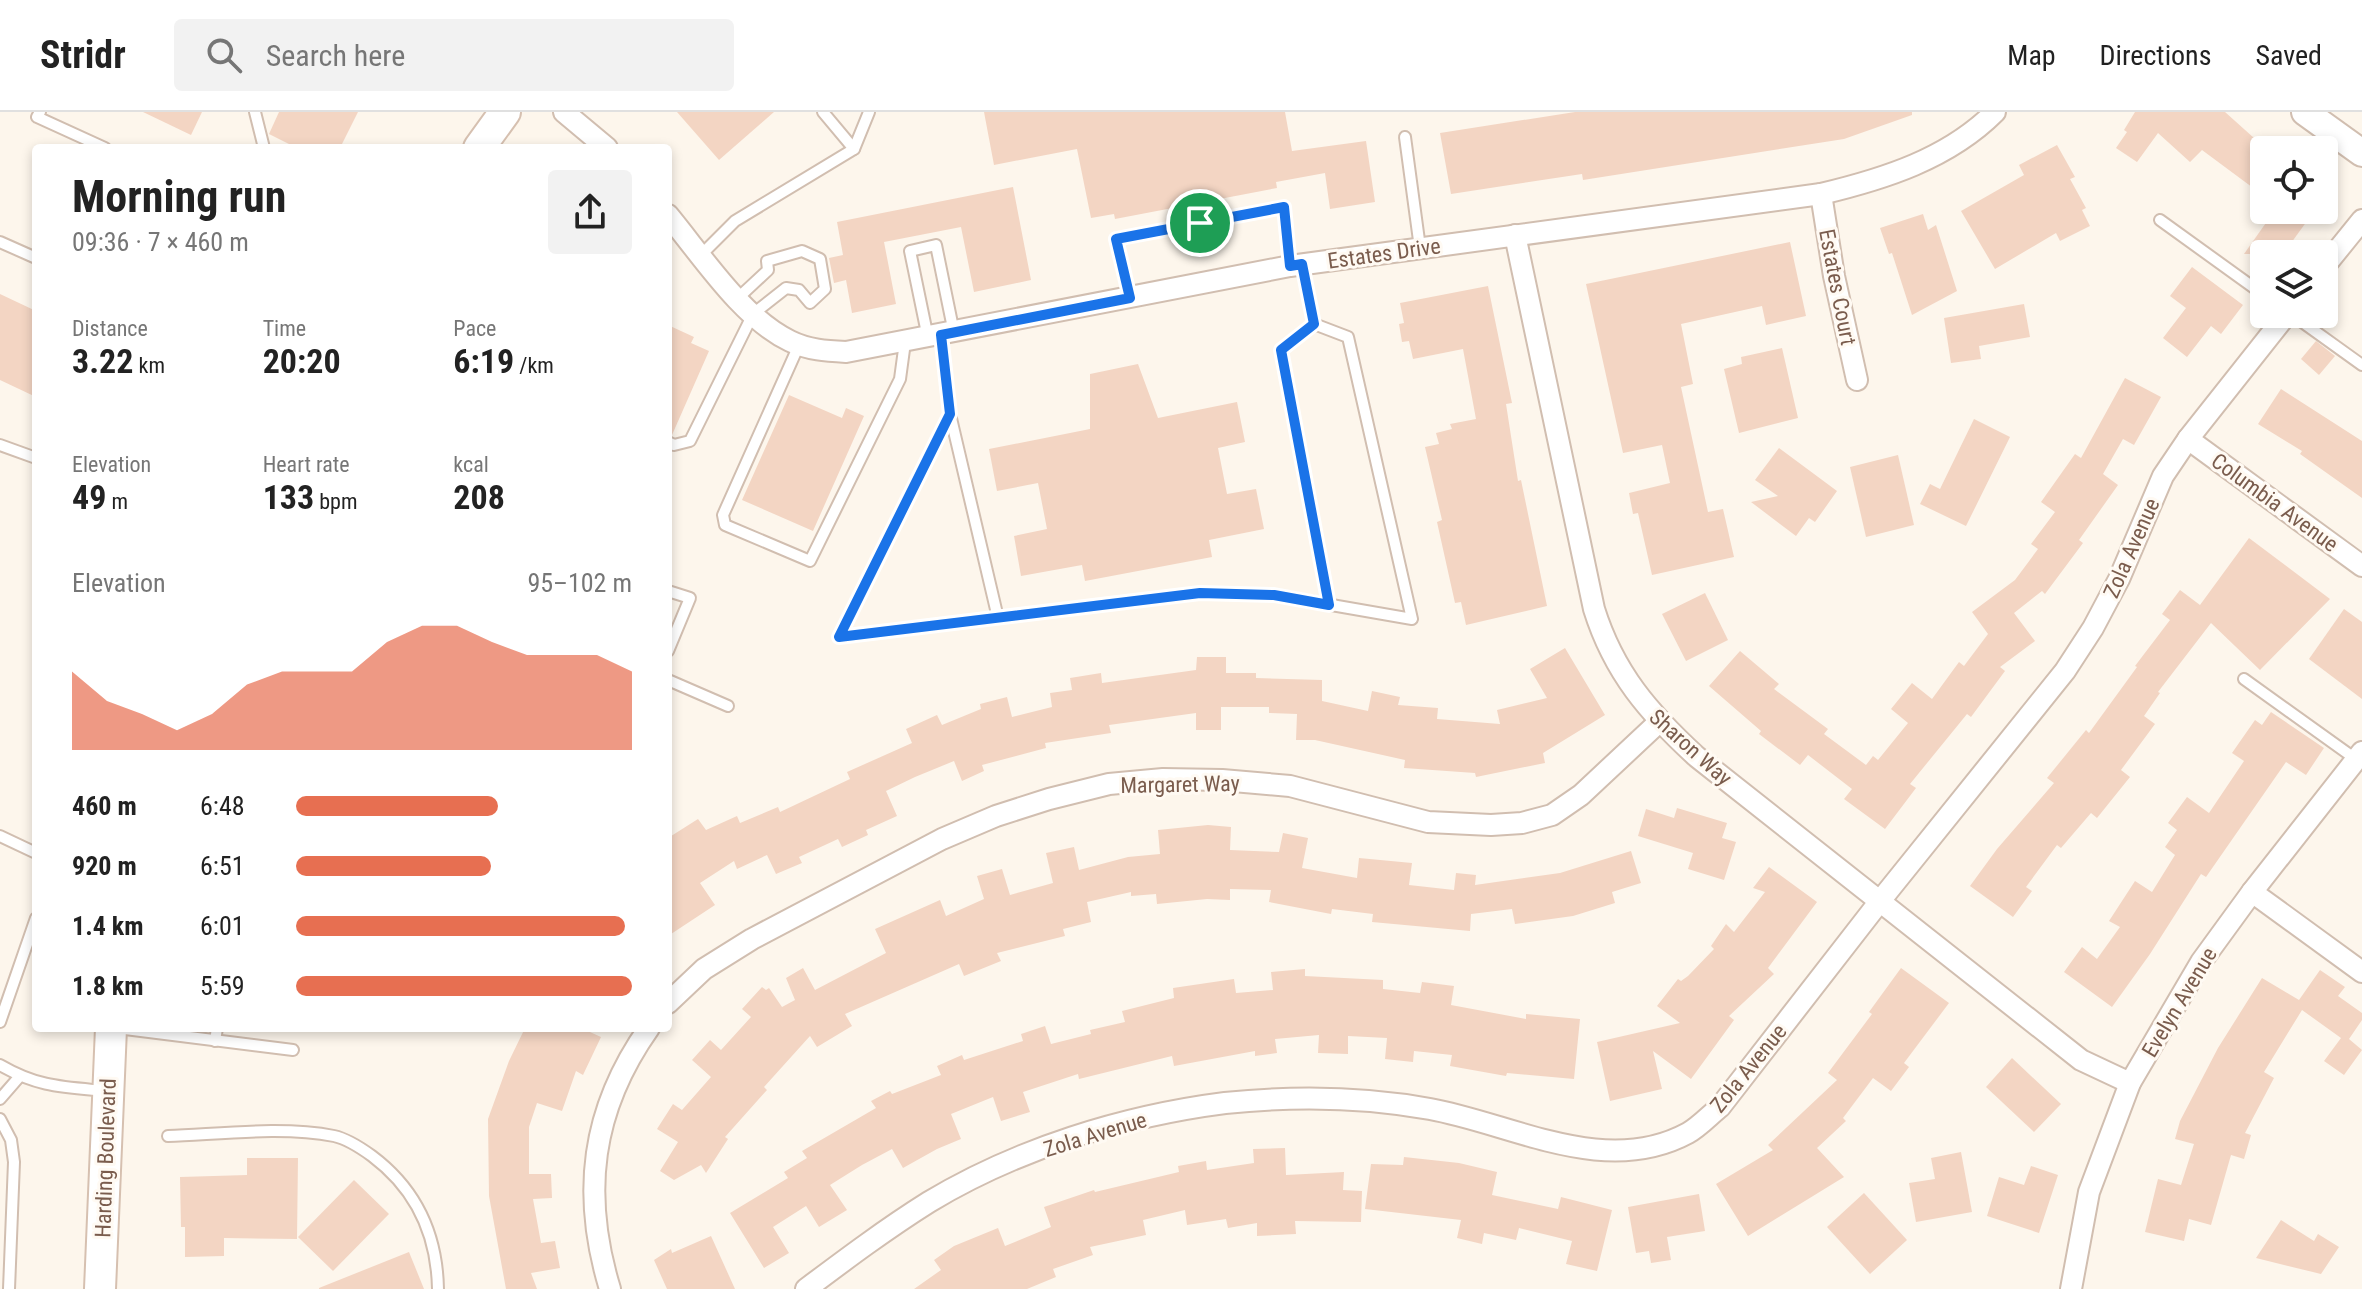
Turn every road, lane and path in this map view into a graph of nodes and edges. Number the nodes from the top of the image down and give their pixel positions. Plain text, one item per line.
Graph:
1 (40, 112) edge
2 (255, 112) edge
3 (505, 112) edge
4 (564, 112) edge
5 (823, 112) edge
6 (869, 112) edge
7 (1995, 112) edge
8 (2305, 112) edge
9 (1405, 137) dead end
10 (96, 144) edge
11 (263, 144) edge
12 (482, 144) edge
13 (602, 144) edge
14 (854, 149) junction
15 (2362, 153) edge
16 (1821, 194) junction
17 (2160, 220) dead end
18 (2362, 220) edge
19 (672, 221) edge
20 (1515, 235) junction
21 (0, 242) edge
22 (1420, 248) junction
23 (2338, 250) edge
24 (701, 255) junction
25 (32, 256) edge
26 (1296, 265) junction
27 (2250, 285) edge
28 (738, 298) junction
29 (1130, 298) junction
30 (753, 314) junction
31 (1314, 324) junction
32 (2278, 328) edge
33 (2309, 328) edge
34 (941, 335) junction
35 (905, 342) junction
36 (799, 345) junction
37 (2362, 365) edge
38 (1857, 380) dead end
39 (950, 414) junction
40 (2188, 439) junction
41 (672, 444) edge
42 (0, 445) edge
43 (32, 457) edge
44 (2362, 566) edge
45 (672, 592) edge
46 (1329, 605) junction
47 (998, 618) junction
48 (672, 641) edge
49 (2244, 679) dead end
50 (672, 682) edge
51 (728, 706) dead end
52 (1659, 722) junction
53 (2360, 759) edge
54 (0, 836) edge
55 (32, 851) edge
56 (2252, 892) junction
57 (1880, 901) junction
58 (32, 930) edge
59 (2362, 972) edge
60 (672, 999) edge
61 (0, 1022) edge
62 (111, 1032) edge
63 (178, 1032) edge
64 (216, 1032) edge
65 (646, 1032) edge
66 (198, 1033) edge
67 (215, 1041) junction
68 (293, 1050) dead end
69 (0, 1065) edge
70 (20, 1076) junction
71 (2130, 1083) junction
72 (107, 1091) junction
73 (0, 1099) edge
74 (0, 1119) edge
75 (168, 1136) dead end
76 (9, 1289) edge
77 (100, 1289) edge
78 (438, 1289) edge
79 (610, 1289) edge
80 (806, 1289) edge
81 (2071, 1289) edge

1 - 10 lane
2 - 11 lane
3 - 12 main road
4 - 13 street
5 - 14 lane
6 - 14 lane
7 - 16 street, Estates Drive
8 - 15 street
9 - 22 lane
14 - 24 lane
16 - 20 street, Estates Drive
16 - 38 street, Estates Court
17 - 27 lane
18 - 23 street
19 - 24 street, Estates Drive
20 - 22 street, Estates Drive
20 - 52 street, Sharon Way
21 - 25 lane
22 - 26 street, Estates Drive
24 - 28 street, Estates Drive
26 - 29 street, Estates Drive
26 - 29 lane
26 - 31 lane
28 - 30 street, Estates Drive
28 - 30 lane
29 - 34 street, Estates Drive
30 - 36 street, Estates Drive
30 - 41 lane
31 - 46 lane
31 - 46 lane
32 - 40 street, Zola Avenue
33 - 37 lane
34 - 34 lane
34 - 35 street, Estates Drive
34 - 39 lane
35 - 36 street, Estates Drive
35 - 36 lane
39 - 47 lane
39 - 47 lane
40 - 44 street, Columbia Avenue
40 - 57 street, Zola Avenue
42 - 43 lane
45 - 48 lane
46 - 47 lane
49 - 53 lane
50 - 51 lane
52 - 57 street, Sharon Way
52 - 60 street, Margaret Way
53 - 56 street, Evelyn Avenue
54 - 55 lane
56 - 59 street
56 - 71 street, Evelyn Avenue
57 - 71 street, Sharon Way
57 - 80 street, Zola Avenue
58 - 61 lane
62 - 72 main road, Harding Boulevard
63 - 66 lane
64 - 67 lane
65 - 79 street
66 - 67 lane
67 - 68 lane
69 - 70 lane
70 - 72 lane
70 - 73 lane
71 - 81 street, Evelyn Avenue
72 - 77 main road, Harding Boulevard
74 - 76 lane
75 - 78 lane

